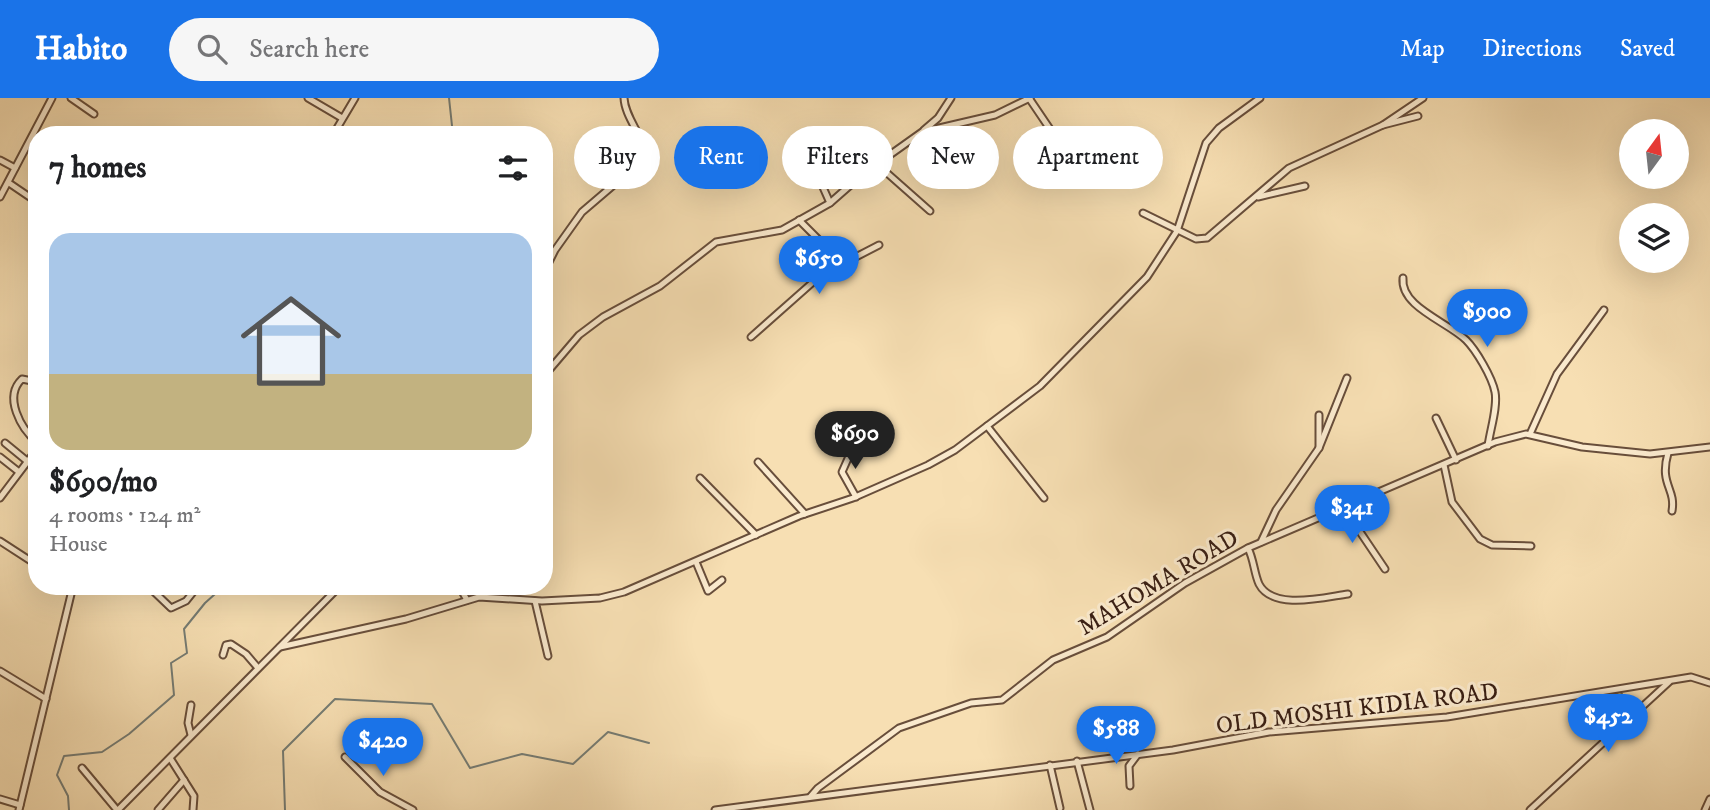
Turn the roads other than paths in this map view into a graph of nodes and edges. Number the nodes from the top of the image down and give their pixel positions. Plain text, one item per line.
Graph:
1 (52, 98) edge
2 (71, 98) edge
3 (308, 98) edge
4 (355, 98) edge
5 (624, 98) edge
6 (951, 98) edge
7 (1029, 98) edge
8 (1260, 98) edge
9 (1423, 98) edge
10 (94, 114) dead end
11 (1418, 116) dead end
12 (342, 118) junction
13 (1383, 125) junction
14 (35, 126) edge
15 (338, 126) edge
16 (929, 126) edge
17 (948, 126) edge
18 (1048, 126) edge
19 (28, 141) edge
20 (0, 160) edge
21 (15, 168) junction
22 (893, 180) edge
23 (9, 183) junction
24 (1305, 186) dead end
25 (823, 189) edge
26 (848, 189) edge
27 (28, 196) edge
28 (0, 197) edge
29 (1258, 197) junction
30 (830, 204) junction
31 (930, 211) dead end
32 (1143, 213) dead end
33 (799, 220) junction
34 (1177, 231) junction
35 (879, 245) dead end
36 (553, 254) edge
37 (837, 266) junction
38 (1403, 278) dead end
39 (1604, 310) dead end
40 (751, 337) dead end
41 (553, 366) edge
42 (1347, 378) dead end
43 (28, 380) edge
44 (1319, 415) dead end
45 (1436, 418) dead end
46 (987, 426) junction
47 (28, 433) edge
48 (1530, 434) junction
49 (5, 443) dead end
50 (854, 444) dead end
51 (1488, 446) junction
52 (1710, 447) edge
53 (1319, 448) junction
54 (1668, 453) junction
55 (0, 457) edge
56 (1456, 460) junction
57 (27, 461) joint
58 (758, 462) dead end
59 (1444, 465) junction
60 (19, 472) junction
61 (700, 478) dead end
62 (856, 496) junction
63 (0, 498) edge
64 (1044, 498) dead end
65 (1344, 508) junction
66 (1672, 511) dead end
67 (805, 514) junction
68 (756, 534) junction
69 (0, 541) edge
70 (1261, 541) junction
71 (1531, 546) dead end
72 (1248, 548) junction
73 (28, 559) edge
74 (696, 562) junction
75 (1385, 569) dead end
76 (722, 580) dead end
77 (1348, 594) dead end
78 (71, 595) edge
79 (157, 595) edge
80 (191, 595) edge
81 (331, 595) edge
82 (464, 595) edge
83 (467, 600) junction
84 (535, 601) junction
85 (280, 647) junction
86 (223, 655) dead end
87 (548, 656) dead end
88 (258, 668) junction
89 (0, 671) edge
90 (1710, 676) edge
91 (1698, 677) junction
92 (1670, 681) junction
93 (1710, 683) edge
94 (46, 699) junction
95 (191, 705) dead end
96 (191, 735) junction
97 (1138, 754) junction
98 (345, 757) dead end
99 (170, 758) junction
100 (1077, 761) junction
101 (1050, 765) junction
102 (82, 768) dead end
103 (184, 780) junction
104 (1130, 786) dead end
105 (811, 796) junction
106 (0, 799) edge
107 (1710, 799) edge
108 (20, 808) edge
109 (1060, 808) dead end
110 (118, 810) edge
111 (158, 810) edge
112 (193, 810) edge
113 (413, 810) edge
114 (715, 810) edge
115 (1090, 810) edge
116 (1530, 810) edge
117 (1705, 810) edge

1 - 14 street
2 - 10 street
3 - 12 street
4 - 12 street
5 - 36 street
6 - 16 street
7 - 17 street
7 - 18 street
8 - 34 street
9 - 13 street
11 - 13 street
12 - 15 street
13 - 29 street
19 - 21 street
20 - 21 street
21 - 23 street
22 - 31 street
23 - 27 street
23 - 28 street
24 - 29 street
25 - 30 street
26 - 30 street
29 - 34 street
30 - 33 street
32 - 34 street
33 - 37 street
33 - 41 street
34 - 46 street
35 - 37 street
37 - 40 street
38 - 51 street
39 - 48 street
42 - 53 street
43 - 47 street
44 - 53 street
45 - 56 street
46 - 62 street
46 - 64 street
48 - 51 street, MAHOMA ROAD
48 - 54 street, MAHOMA ROAD
49 - 57 street
50 - 62 street
51 - 56 street, MAHOMA ROAD
52 - 54 street, MAHOMA ROAD
53 - 70 street
54 - 66 street
55 - 60 street
56 - 59 street, MAHOMA ROAD
57 - 60 street
58 - 67 street
59 - 65 street, MAHOMA ROAD
59 - 71 street
60 - 63 street
61 - 68 street
62 - 67 street
65 - 70 street, MAHOMA ROAD
65 - 75 street
67 - 68 street
68 - 74 street
69 - 73 street
70 - 72 street, MAHOMA ROAD
72 - 77 street
72 - 105 street, MAHOMA ROAD
74 - 76 street
74 - 84 street
78 - 94 street
79 - 80 street
81 - 85 street
82 - 83 street
83 - 84 street
83 - 85 street
84 - 87 street
85 - 88 street
86 - 88 street
88 - 96 street
89 - 94 street
90 - 91 street, OLD MOSHI KIDIA ROAD
91 - 92 street, OLD MOSHI KIDIA ROAD
91 - 93 street
92 - 97 street, OLD MOSHI KIDIA ROAD
92 - 116 street
94 - 108 street
95 - 96 street
96 - 99 street
97 - 100 street, OLD MOSHI KIDIA ROAD
97 - 104 street
98 - 113 street
99 - 103 street
99 - 110 street
100 - 101 street, OLD MOSHI KIDIA ROAD
100 - 115 street
101 - 105 street, OLD MOSHI KIDIA ROAD
101 - 109 street
102 - 110 street
103 - 111 street
103 - 112 street
105 - 114 street, OLD MOSHI KIDIA ROAD
106 - 108 street
107 - 117 street

